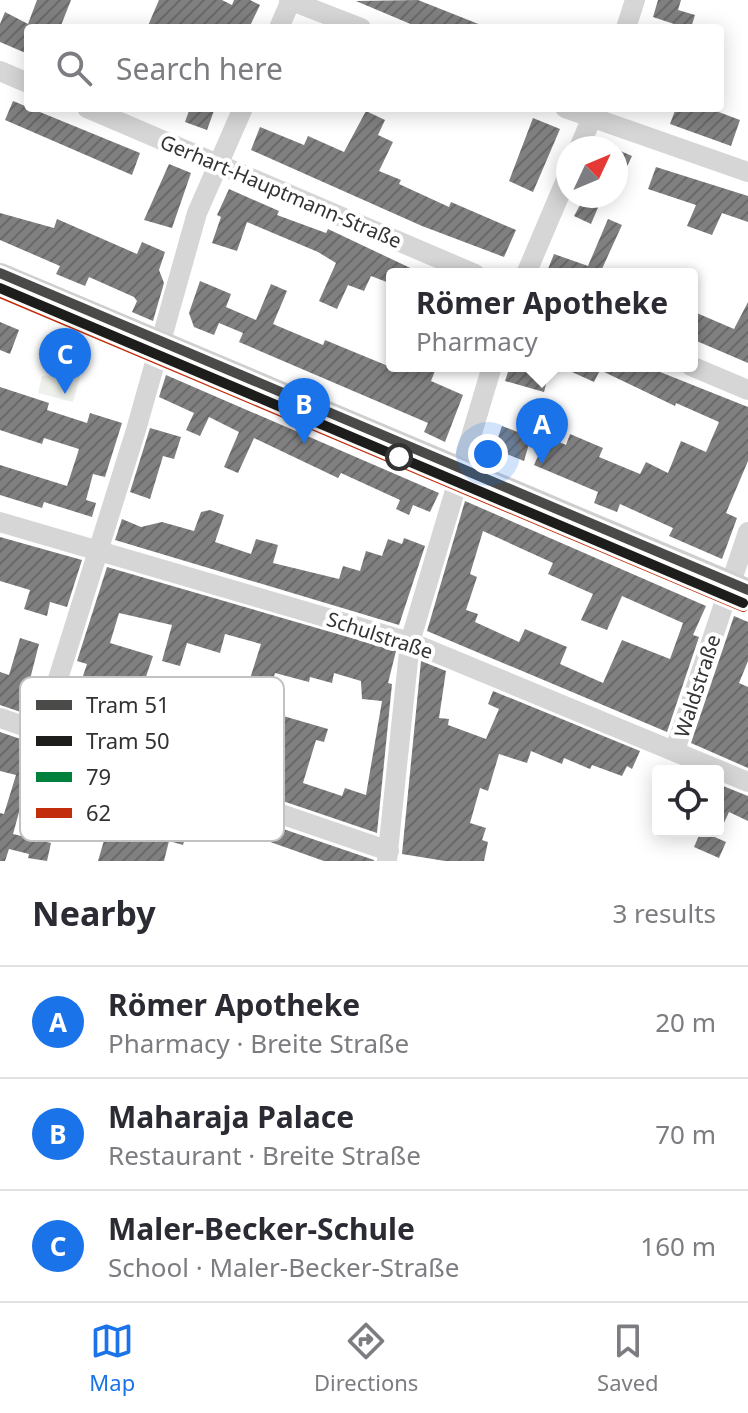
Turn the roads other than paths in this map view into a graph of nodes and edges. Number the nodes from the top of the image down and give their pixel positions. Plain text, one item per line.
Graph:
1 (290, 0) edge
2 (635, 0) edge
3 (281, 24) edge
4 (351, 24) edge
5 (627, 24) edge
6 (0, 71) edge
7 (24, 81) edge
8 (97, 112) edge
9 (241, 112) edge
10 (594, 113) edge
11 (584, 136) edge
12 (219, 163) junction
13 (748, 172) edge
14 (556, 203) edge
15 (461, 268) edge
16 (529, 268) edge
17 (0, 278) edge
18 (160, 345) junction
19 (698, 369) edge
20 (490, 372) edge
21 (748, 390) edge
22 (461, 472) junction
23 (0, 522) edge
24 (748, 532) edge
25 (98, 551) junction
26 (739, 590) edge
27 (410, 642) junction
28 (59, 677) edge
29 (0, 718) edge
30 (20, 725) edge
31 (675, 750) junction
32 (748, 782) edge
33 (284, 819) edge
34 (388, 856) edge

1 - 3 street
1 - 4 street
2 - 5 street
6 - 7 street
8 - 12 street, Gerhart-Hauptmann-Straße
9 - 12 street
10 - 11 street
10 - 13 street
12 - 15 street, Gerhart-Hauptmann-Straße
12 - 18 street
14 - 16 street
17 - 18 main road
18 - 22 main road
18 - 25 street
19 - 21 street
20 - 22 street
22 - 26 main road
22 - 27 street
23 - 25 street, Schulstraße
24 - 26 street, Waldstraße
25 - 27 street, Schulstraße
25 - 28 street
26 - 31 street, Waldstraße
27 - 31 street, Schulstraße
27 - 34 street
29 - 30 street
31 - 32 street, Schulstraße
33 - 34 street

